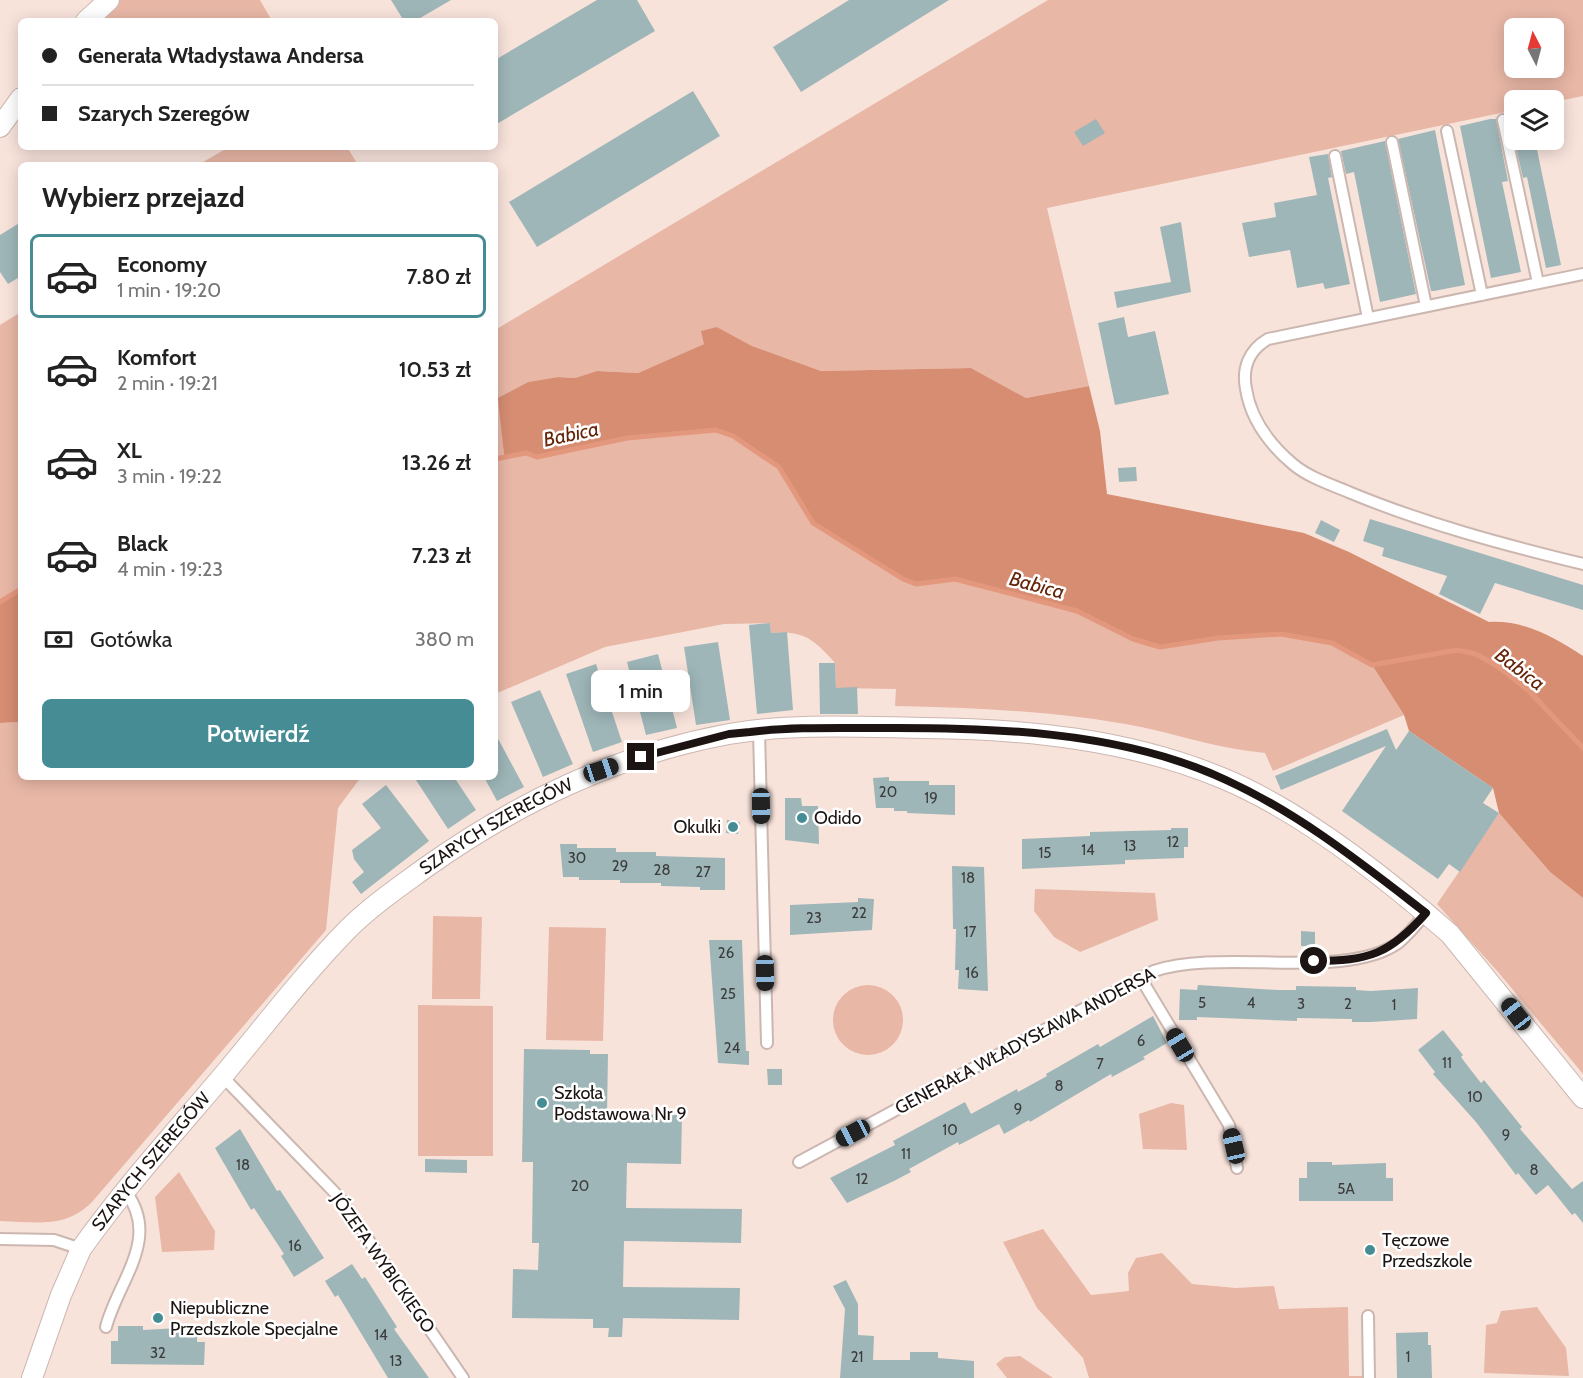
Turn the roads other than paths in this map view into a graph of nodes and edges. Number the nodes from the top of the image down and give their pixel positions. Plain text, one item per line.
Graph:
1 (109, 0) edge
2 (89, 18) edge
3 (18, 102) edge
4 (1503, 120) dead end
5 (0, 127) edge
6 (1447, 131) dead end
7 (1392, 142) dead end
8 (1335, 156) dead end
9 (1583, 274) edge
10 (1538, 284) junction
11 (1482, 295) junction
12 (1426, 306) junction
13 (1368, 318) junction
14 (1583, 564) edge
15 (759, 731) junction
16 (1426, 913) junction
17 (1140, 977) junction
18 (767, 1043) dead end
19 (222, 1076) junction
20 (1583, 1098) edge
21 (799, 1162) dead end
22 (1237, 1168) dead end
23 (126, 1192) junction
24 (0, 1239) edge
25 (81, 1249) junction
26 (1368, 1316) dead end
27 (106, 1327) dead end
28 (32, 1378) edge
29 (464, 1378) edge
30 (1369, 1378) edge

1 - 2 street
3 - 5 street
4 - 10 lane
6 - 11 lane
7 - 12 lane
8 - 13 lane
9 - 10 lane
10 - 11 lane
11 - 12 lane
12 - 13 lane
13 - 14 lane
15 - 16 street, SZARYCH SZEREGÓW
15 - 18 lane
15 - 19 street, SZARYCH SZEREGÓW
16 - 17 lane, GENERAŁA WŁADYSŁAWA ANDERSA
16 - 20 street, SZARYCH SZEREGÓW
17 - 21 lane, GENERAŁA WŁADYSŁAWA ANDERSA
17 - 22 lane
19 - 23 street, SZARYCH SZEREGÓW
19 - 29 lane, JÓZEFA WYBICKIEGO
23 - 25 street, SZARYCH SZEREGÓW
23 - 27 lane
24 - 25 lane
25 - 28 street, SZARYCH SZEREGÓW
26 - 30 lane

